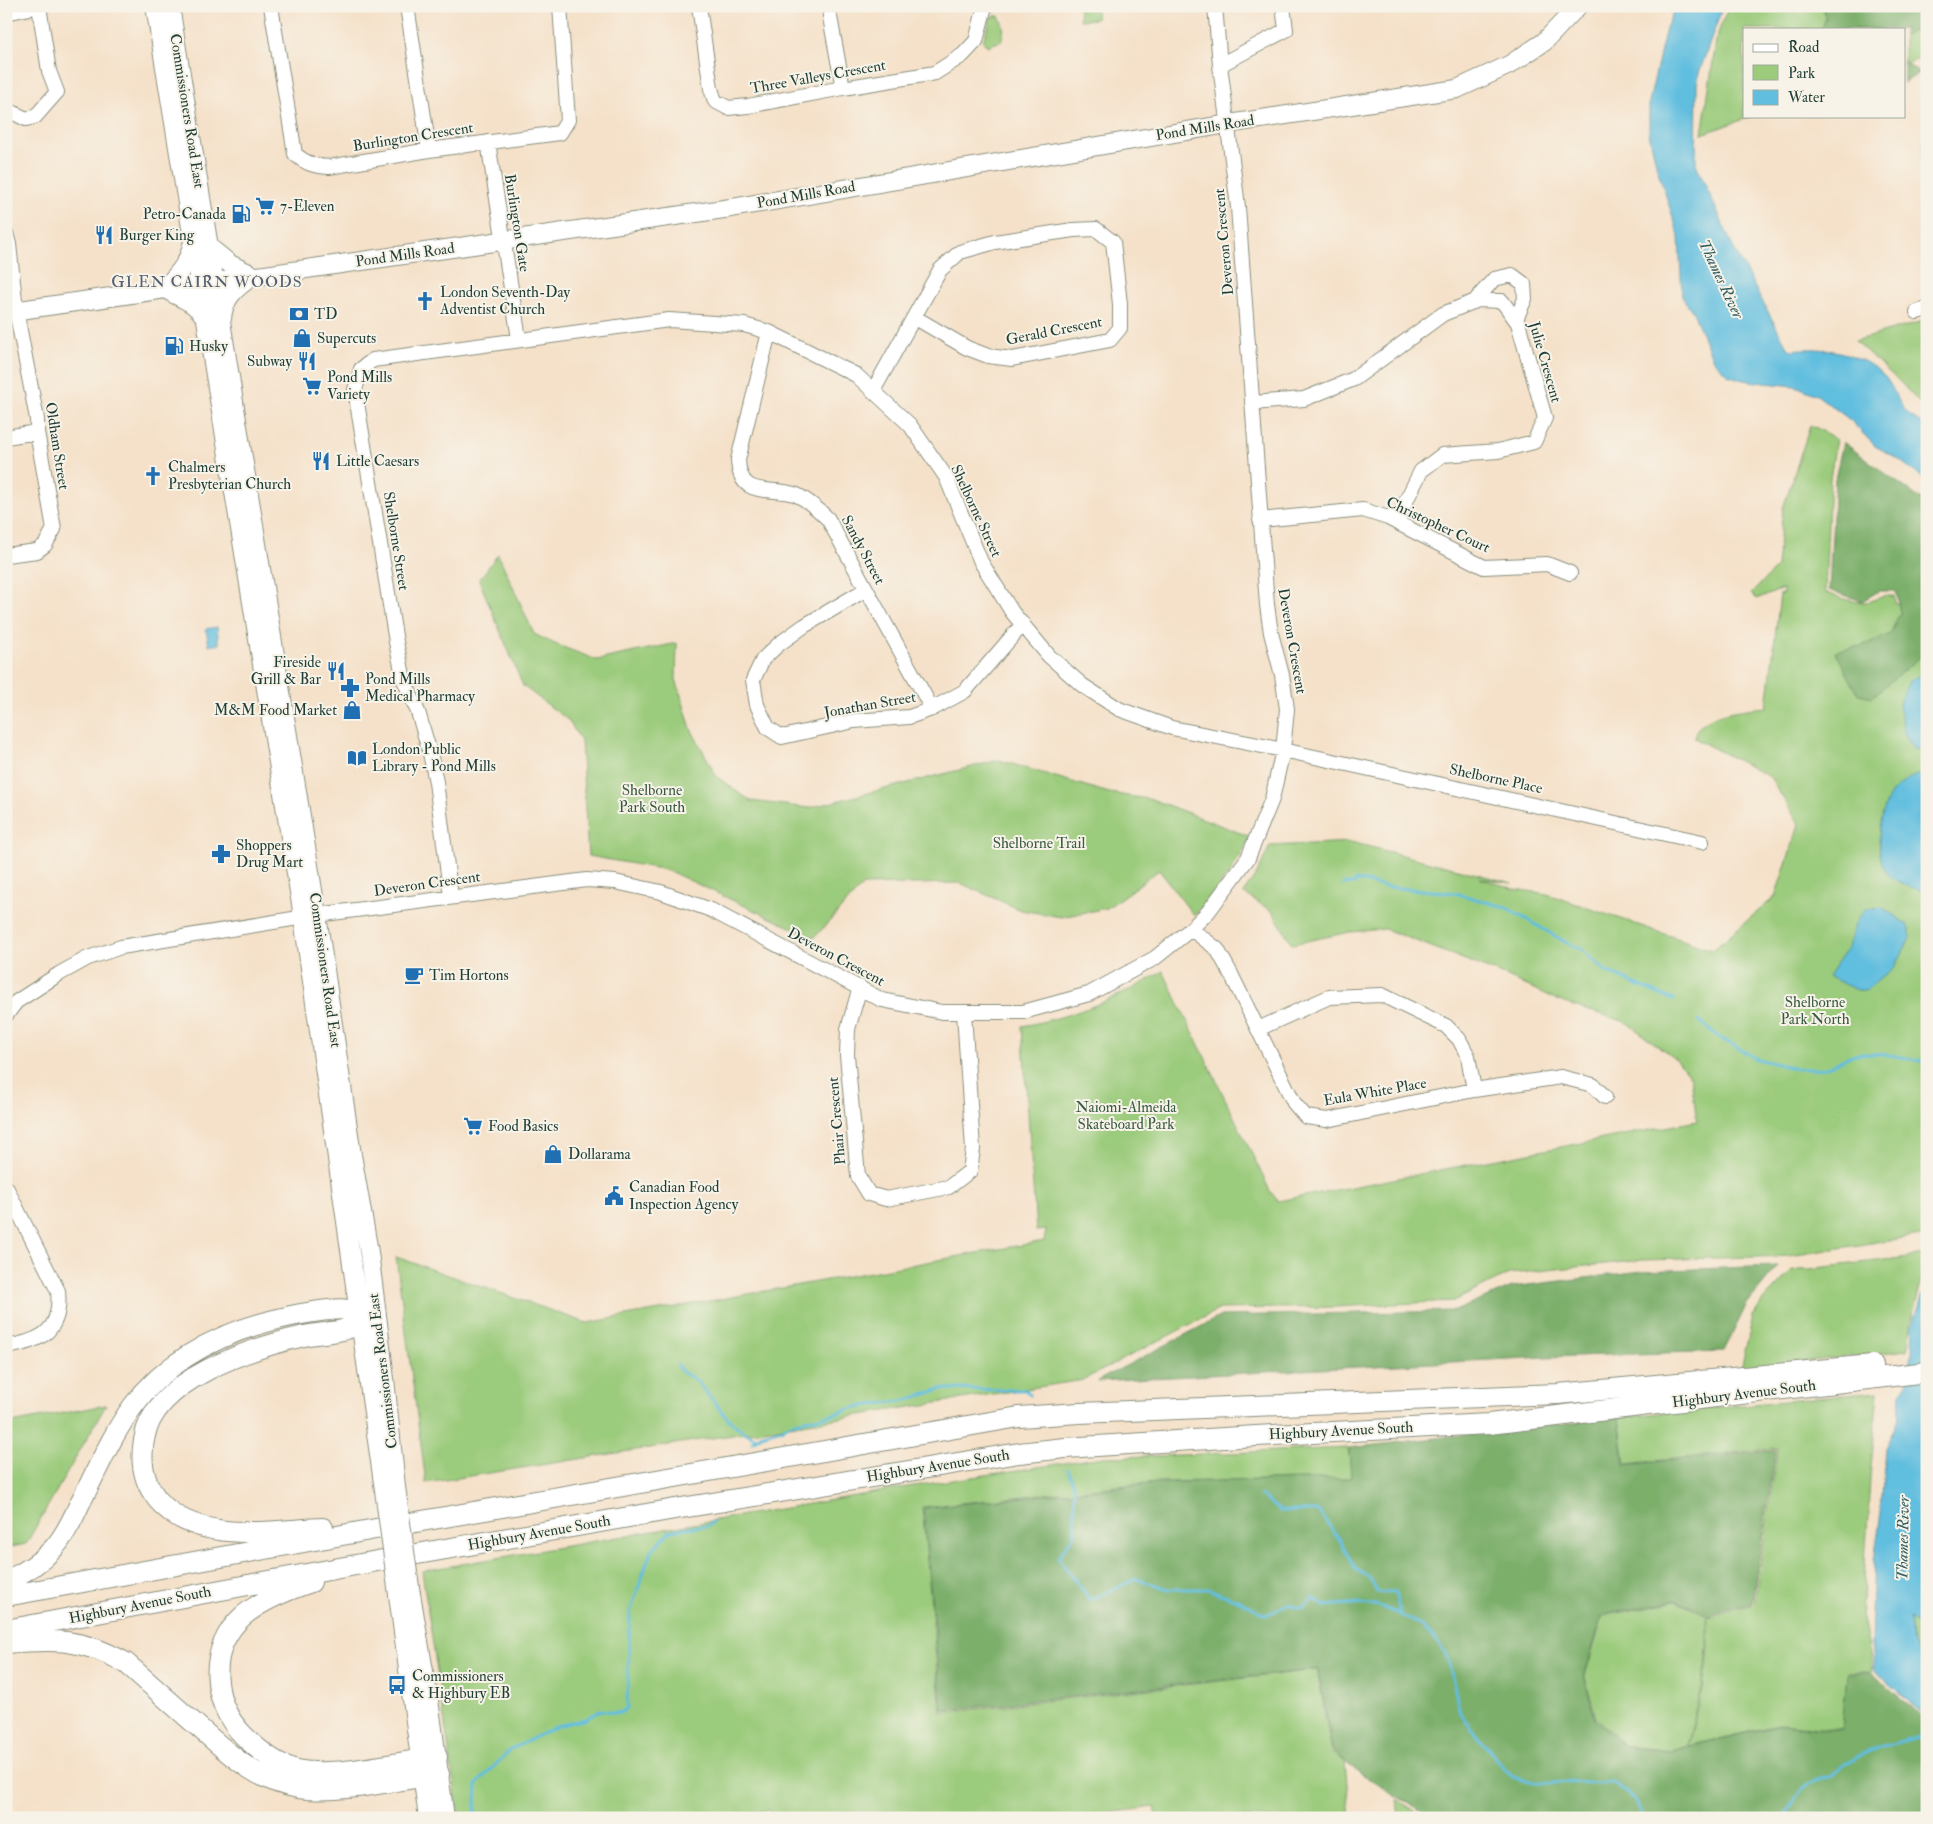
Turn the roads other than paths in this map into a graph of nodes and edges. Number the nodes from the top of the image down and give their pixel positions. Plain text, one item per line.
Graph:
1 (39, 6) edge
2 (155, 6) edge
3 (170, 6) edge
4 (271, 6) edge
5 (406, 6) edge
6 (560, 6) edge
7 (699, 6) edge
8 (984, 6) edge
9 (1215, 6) edge
10 (1283, 6) edge
11 (1578, 6) edge
12 (6, 13) edge
13 (830, 17) dead end
14 (1220, 65) junction
15 (843, 88) junction
16 (6, 110) edge
17 (1228, 124) junction
18 (488, 142) junction
19 (429, 150) junction
20 (6, 233) edge
21 (503, 241) junction
22 (201, 244) junction
23 (254, 276) junction
24 (207, 282) junction
25 (165, 288) junction
26 (1474, 302) junction
27 (11, 311) edge
28 (205, 317) junction
29 (914, 317) junction
30 (1516, 319) junction
31 (222, 329) junction
32 (769, 332) junction
33 (518, 339) junction
34 (873, 391) junction
35 (1252, 403) junction
36 (37, 432) junction
37 (6, 437) edge
38 (1388, 518) junction
39 (1260, 520) junction
40 (6, 555) edge
41 (1570, 573) dead end
42 (866, 590) junction
43 (1023, 624) junction
44 (932, 709) junction
45 (1283, 750) junction
46 (1702, 842) dead end
47 (451, 897) junction
48 (310, 917) junction
49 (1191, 929) junction
50 (860, 987) junction
51 (964, 1013) junction
52 (6, 1015) edge
53 (1258, 1029) junction
54 (1474, 1090) junction
55 (1606, 1097) dead end
56 (6, 1186) edge
57 (368, 1316) junction
58 (6, 1347) edge
59 (1927, 1359) edge
60 (1878, 1372) junction
61 (1927, 1372) edge
62 (370, 1530) junction
63 (377, 1560) junction
64 (6, 1581) edge
65 (6, 1596) edge
66 (6, 1630) edge
67 (6, 1643) edge
68 (429, 1766) junction
69 (428, 1818) edge
70 (445, 1818) edge

1 - 12 street
1 - 16 street
2 - 22 main road, Commissioners Road East
3 - 22 main road, Commissioners Road East
4 - 19 street, Burlington Crescent
5 - 19 street
6 - 18 street, Burlington Crescent
7 - 15 street, Three Valleys Crescent
8 - 15 street, Three Valleys Crescent
9 - 14 street, Deveron Crescent
10 - 14 street
11 - 17 main road, Pond Mills Road
13 - 15 street
14 - 17 street, Deveron Crescent
17 - 21 main road, Pond Mills Road
17 - 35 street, Deveron Crescent
18 - 19 street, Burlington Crescent
18 - 21 street, Burlington Gate
20 - 27 street
21 - 23 main road, Pond Mills Road
21 - 33 street, Burlington Gate
22 - 23 main road
22 - 24 main road, Commissioners Road East
22 - 25 main road
23 - 24 main road, Pond Mills Road
23 - 31 main road
24 - 25 main road, Pond Mills Road
24 - 28 main road, Commissioners Road East
24 - 31 main road, Commissioners Road East
25 - 27 main road, Pond Mills Road
25 - 28 main road
26 - 30 street, Julie Crescent
26 - 30 street, Julie Crescent
26 - 35 street, Julie Crescent
27 - 36 street, Oldham Street
28 - 48 main road, Commissioners Road East
29 - 29 street, Gerald Crescent
29 - 34 street, Gerald Crescent
30 - 38 street, Julie Crescent
31 - 48 main road, Commissioners Road East
32 - 33 street, Shelborne Street
32 - 34 street, Shelborne Street
32 - 42 street, Sandy Street
33 - 47 street, Shelborne Street
34 - 43 street, Shelborne Street
35 - 39 street, Deveron Crescent
36 - 37 street
36 - 40 street, Oldham Street
38 - 39 street, Christopher Court
38 - 41 street, Christopher Court
39 - 45 street, Deveron Crescent
42 - 44 street, Sandy Street
42 - 44 street, Jonathan Street
43 - 44 street, Jonathan Street
43 - 45 street, Shelborne Street
45 - 46 street, Shelborne Place
45 - 49 street, Deveron Crescent
47 - 48 street, Deveron Crescent
47 - 50 street, Deveron Crescent
48 - 52 street, Deveron Crescent
48 - 57 main road, Commissioners Road East
49 - 51 street, Deveron Crescent
49 - 53 street, Eula White Place
50 - 51 street, Deveron Crescent
50 - 51 street, Phair Crescent
53 - 54 street, Eula White Place
53 - 54 street
54 - 55 street, Eula White Place
56 - 58 street
57 - 62 highway
57 - 64 highway
57 - 68 main road, Commissioners Road East, bridge
59 - 60 highway
60 - 61 highway
60 - 62 highway, Highbury Avenue South
60 - 63 highway, Highbury Avenue South
62 - 65 highway, Highbury Avenue South
63 - 66 highway, Highbury Avenue South
63 - 68 highway
67 - 68 highway
68 - 69 main road, Commissioners Road East
68 - 70 main road, Commissioners Road East

